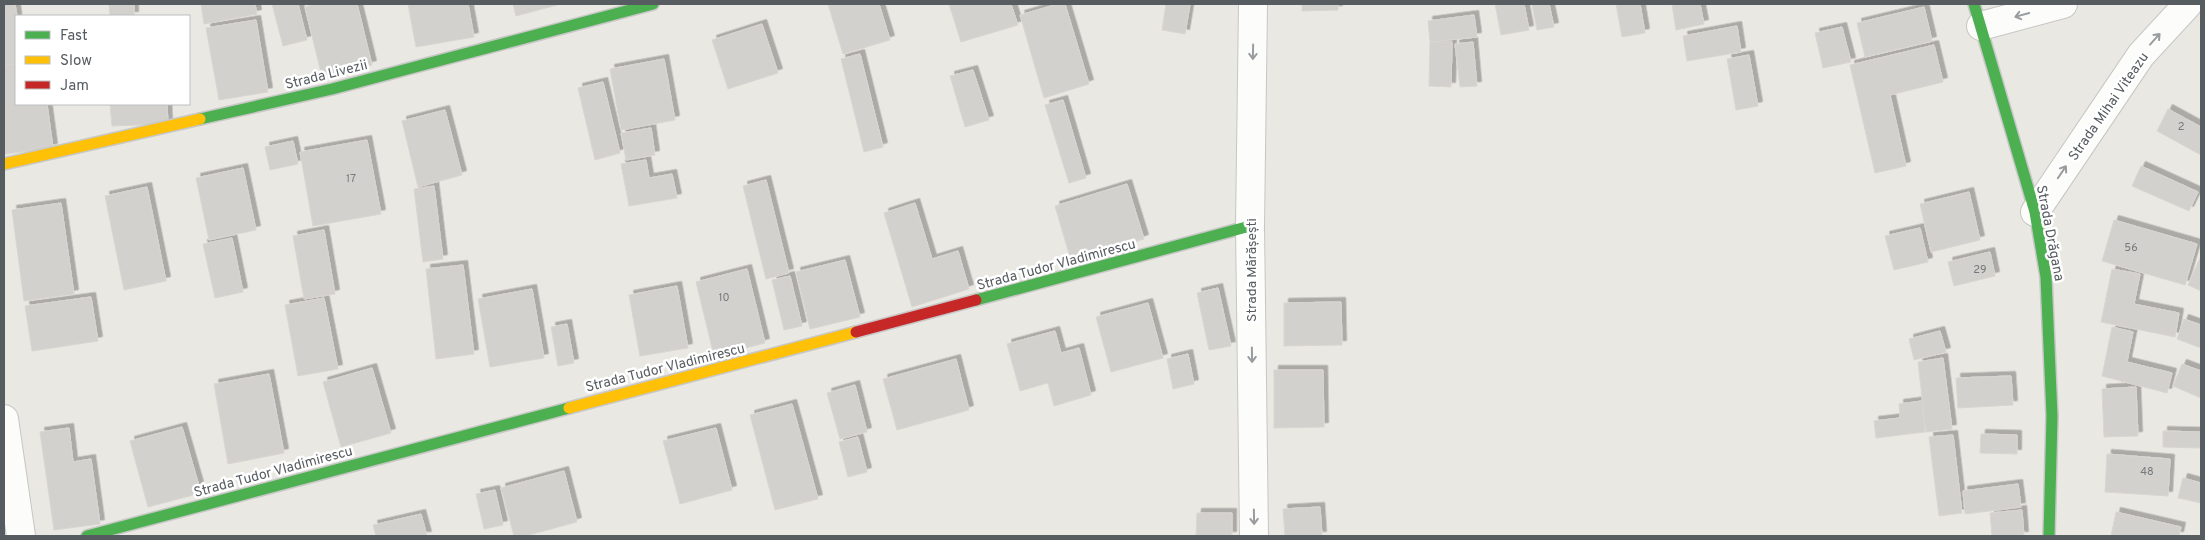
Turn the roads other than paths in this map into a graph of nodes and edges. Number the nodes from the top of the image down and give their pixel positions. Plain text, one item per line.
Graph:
1 (653, 4) edge
2 (1253, 4) edge
3 (2062, 4) edge
4 (2188, 4) edge
5 (1978, 15) edge
6 (4, 164) edge
7 (2035, 212) junction
8 (1250, 226) junction
9 (4, 419) edge
10 (21, 536) edge
11 (87, 536) edge
12 (1254, 536) edge
13 (2049, 536) edge

1 - 6 street, Strada Livezii
2 -> 8 street, Strada Mărășești
3 -> 5 street
7 -> 4 street, Strada Mihai Viteazu
5 - 7 street, Strada Drăgana
7 - 13 street, Strada Drăgana
8 - 11 street, Strada Tudor Vladimirescu
8 -> 12 street, Strada Mărășești
9 - 10 street

